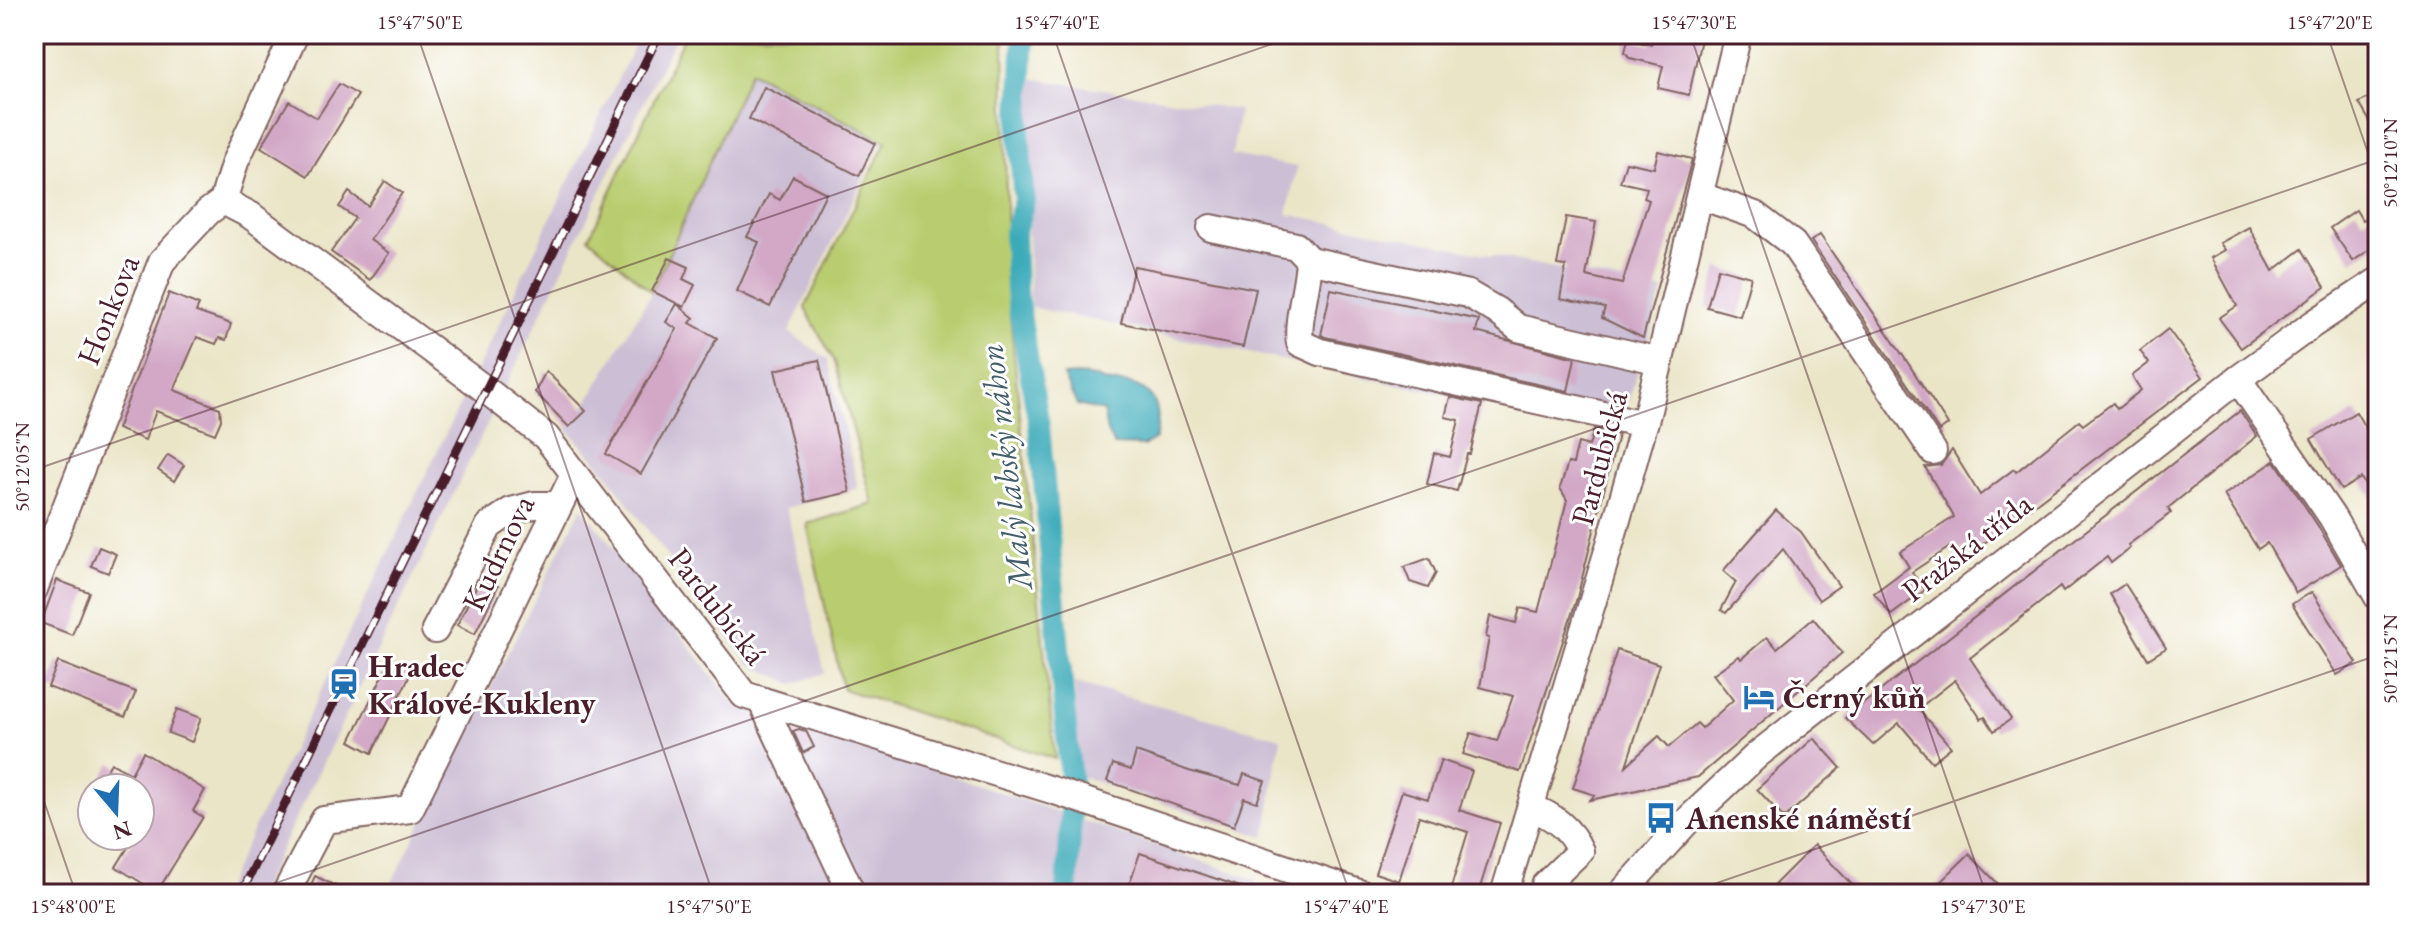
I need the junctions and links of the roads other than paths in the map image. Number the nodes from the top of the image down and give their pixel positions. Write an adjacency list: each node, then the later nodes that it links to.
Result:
1 (295, 34): 4 (street)
2 (1738, 34): 3 (street, Pardubická)
3 (1701, 196): 8 (street, Pardubická); 11 (street)
4 (223, 201): 12 (street, Pardubická); 14 (street, Honkova)
5 (1211, 228): 6 (street)
6 (1309, 260): 8 (street); 10 (street)
7 (2378, 281): 9 (street, Pražská třída)
8 (1660, 361): 10 (street, Pardubická)
9 (2238, 379): 15 (street); 24 (street, Pražská třída)
10 (1644, 424): 18 (street, Pardubická)
11 (1933, 451)
12 (574, 475): 13 (street, Kudrnova); 17 (street, Pardubická)
13 (559, 505): 16 (street); 20 (street, Kudrnova)
14 (34, 589)
15 (2378, 597)
16 (435, 630)
17 (761, 700): 21 (street); 22 (street, Pardubická)
18 (1531, 808): 19 (street); 23 (street, Pardubická)
19 (1545, 885)
20 (285, 894)
21 (852, 894)
22 (1362, 894)
23 (1504, 894)
24 (1621, 894)

